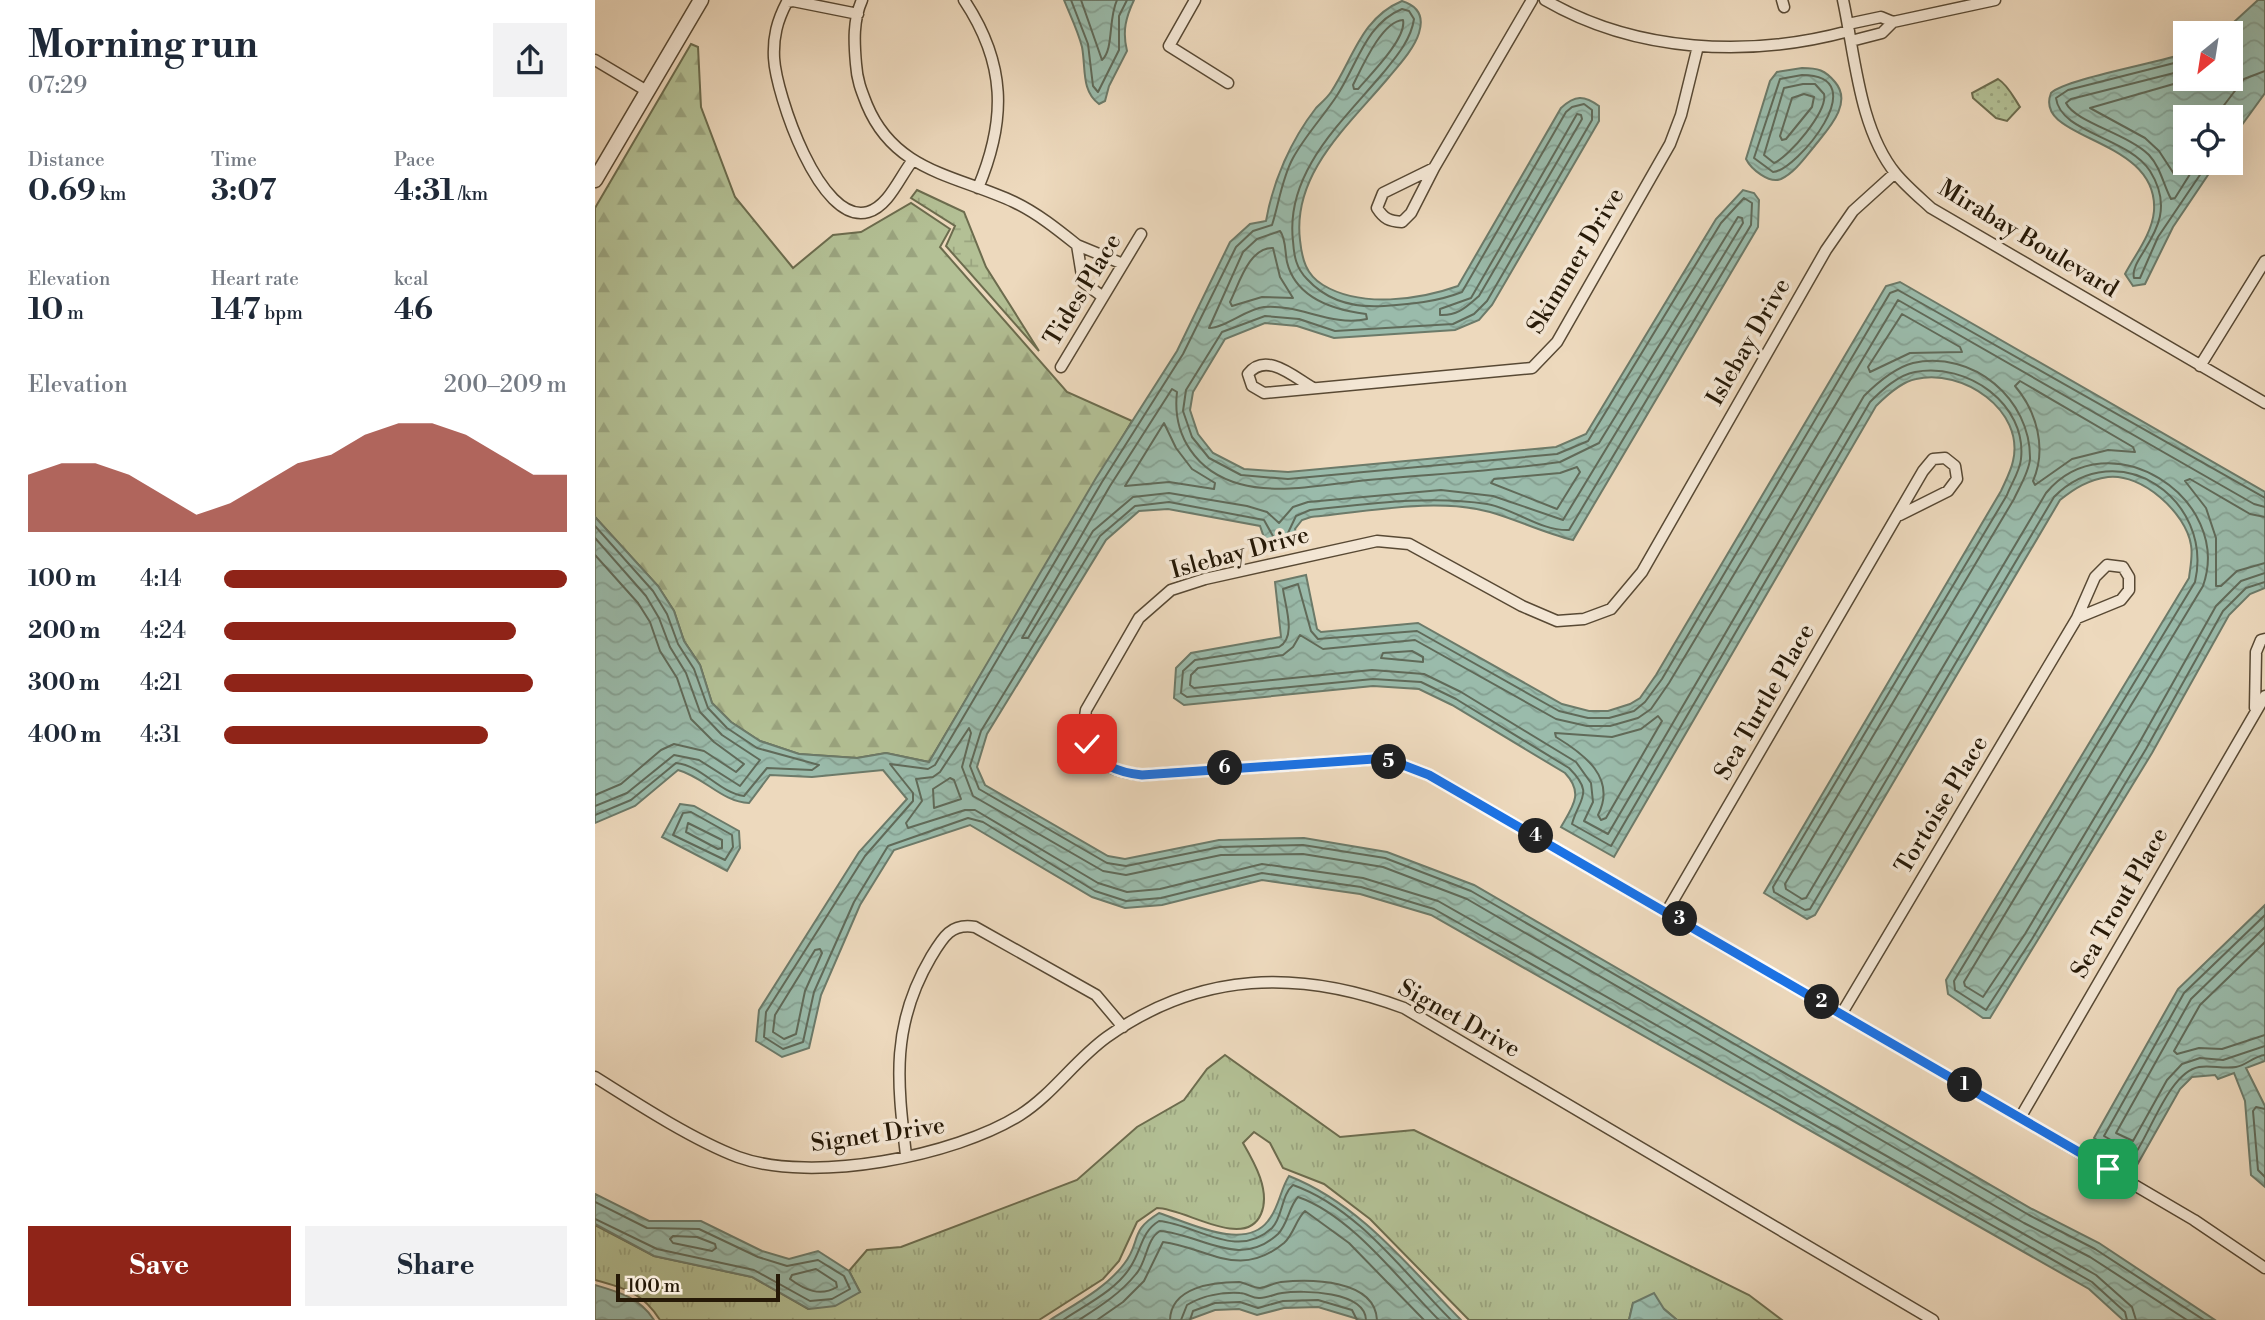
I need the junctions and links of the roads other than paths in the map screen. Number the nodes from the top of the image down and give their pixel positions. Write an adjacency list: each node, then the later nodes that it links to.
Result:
1 (701, 0): 16 (street)
2 (862, 0): 10 (street)
3 (964, 0): 21 (street)
4 (1195, 0): 15 (street)
5 (1532, 0): 18 (street)
6 (1545, 0): 13 (street)
7 (1843, 0): 12 (street, Mirabay Boulevard)
8 (1995, 0): 9 (street)
9 (1950, 5): 11 (street)
10 (858, 14): 17 (street); 17 (street)
11 (1893, 22): 12 (street); 12 (street)
12 (1850, 32): 13 (street); 19 (street, Mirabay Boulevard)
13 (1698, 46): 29 (street, Skimmer Drive)
14 (595, 60): 16 (street)
15 (1228, 83)
16 (647, 91): 20 (street)
17 (913, 160): 21 (street)
18 (1434, 168): 18 (street)
19 (1895, 173): 27 (street, Mirabay Boulevard); 36 (street, Islebay Drive)
20 (595, 180)
21 (978, 188): 23 (street)
22 (1141, 234): 25 (street, Tides Place)
23 (1077, 245): 25 (street); 26 (street)
24 (2265, 261): 27 (street)
25 (1123, 264): 26 (street, Tides Place)
26 (1103, 297): 28 (street, Tides Place)
27 (2200, 366): 30 (street, Mirabay Boulevard)
28 (1061, 367)
29 (1313, 388): 29 (street, Skimmer Drive)
30 (2265, 403)
31 (1900, 515): 31 (street, Sea Turtle Place); 36 (street, Sea Turtle Place)
32 (2077, 618): 32 (street, Tortoise Place); 37 (street, Tortoise Place)
33 (2265, 639): 35 (street, Sea Trout Place)
34 (2265, 696): 35 (street, Sea Trout Place)
35 (2255, 708): 40 (street, Sea Trout Place)
36 (1667, 911): 37 (street, Islebay Drive)
37 (1842, 1013): 40 (street, Islebay Drive)
38 (1123, 1027): 41 (street, Signet Drive); 41 (street); 43 (street, Signet Drive)
39 (595, 1077): 41 (street, Signet Drive)
40 (2021, 1118): 42 (street, Islebay Drive)
41 (907, 1155)
42 (2265, 1268)
43 (1933, 1320)

